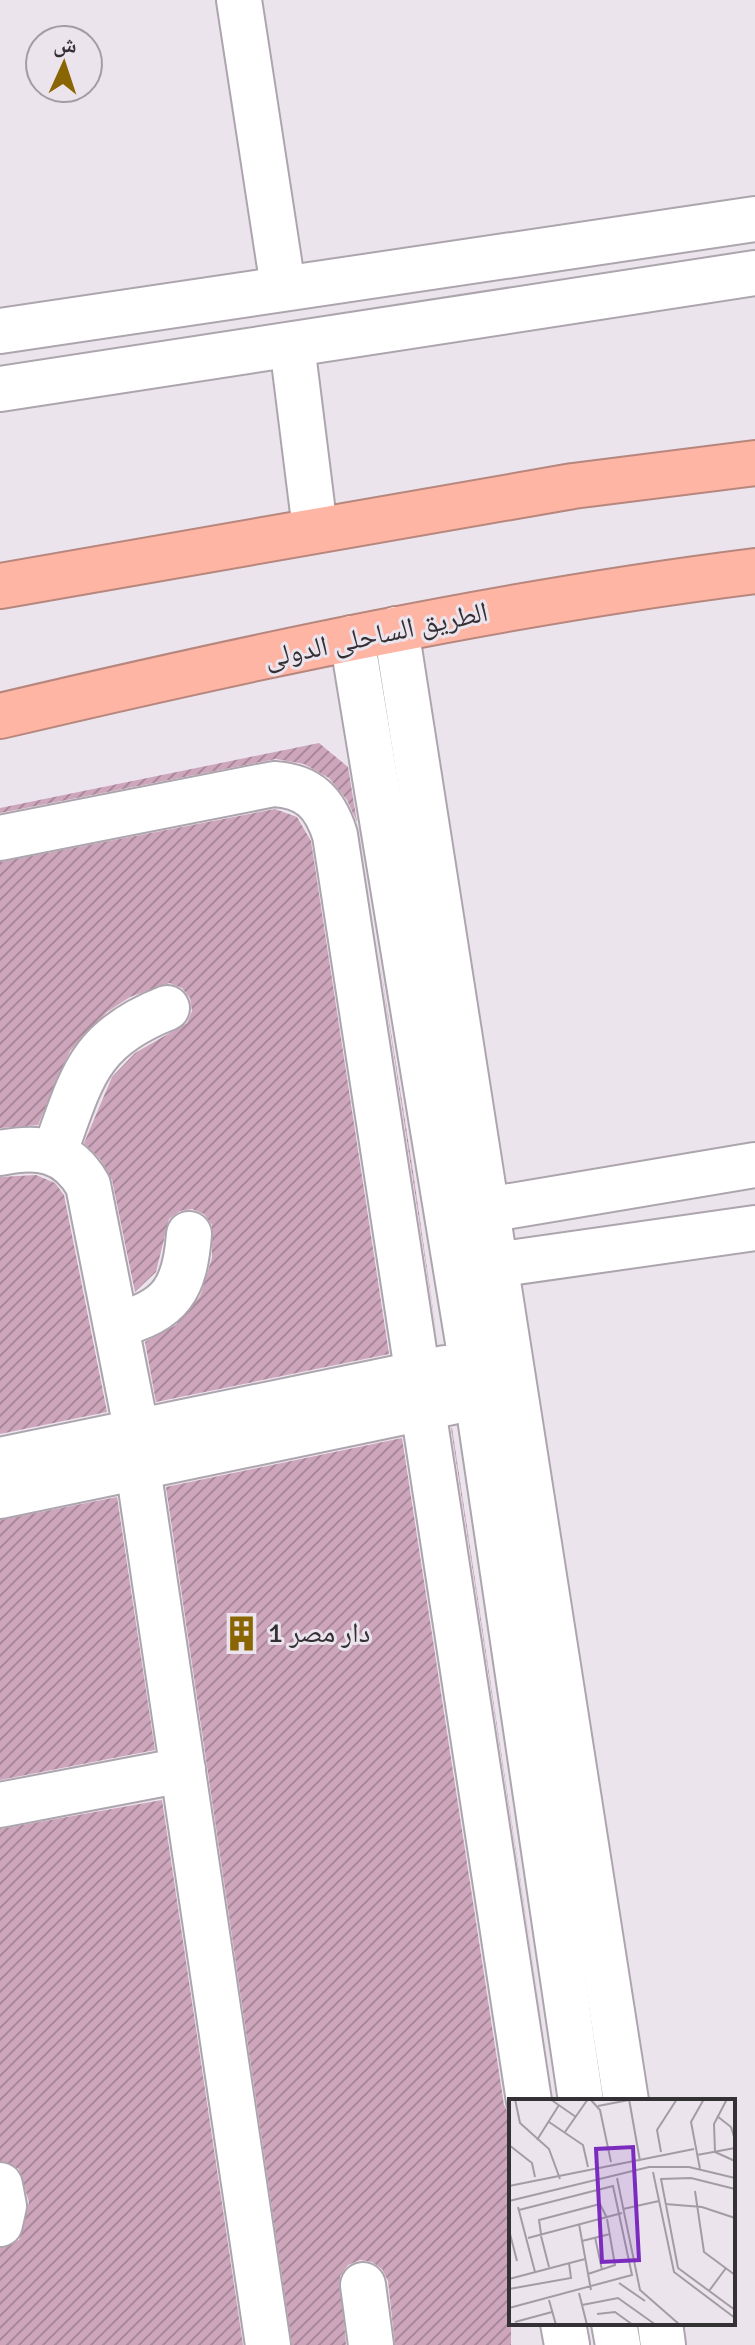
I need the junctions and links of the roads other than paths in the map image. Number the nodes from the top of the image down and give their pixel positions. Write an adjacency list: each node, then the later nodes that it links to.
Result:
1 (239, 0): 4 (street)
2 (755, 219): 4 (street)
3 (755, 273): 6 (street)
4 (280, 288): 5 (street); 6 (street)
5 (0, 331)
6 (288, 345): 7 (street); 9 (street)
7 (0, 389)
8 (755, 463): 9 (highway)
9 (315, 529): 11 (highway)
10 (755, 571): 12 (highway, الطريق الساحلى الدولى)
11 (0, 586)
12 (396, 629): 13 (highway, الطريق الساحلى الدولى); 20 (street)
13 (352, 638): 14 (highway, الطريق الساحلى الدولى); 25 (street)
14 (0, 716)
15 (0, 838): 26 (street)
16 (167, 1008): 17 (street)
17 (55, 1151): 18 (street); 24 (street)
18 (0, 1153)
19 (755, 1165): 20 (street)
20 (487, 1210): 23 (street)
21 (755, 1228): 23 (street)
22 (189, 1234): 24 (street)
23 (495, 1265): 34 (street)
24 (116, 1325): 27 (street)
25 (474, 1380): 26 (street); 33 (street)
26 (420, 1391): 27 (street); 32 (street)
27 (138, 1450): 28 (street); 29 (street); 30 (street)
28 (0, 1460)
29 (0, 1496)
30 (183, 1770): 31 (street); 41 (street)
31 (0, 1805)
32 (529, 2099)
33 (581, 2099)
34 (626, 2099)
35 (0, 2185): 36 (street)
36 (0, 2224)
37 (363, 2285): 42 (street)
38 (563, 2325): 43 (street)
39 (614, 2325): 44 (street)
40 (660, 2325): 45 (street)
41 (268, 2345)
42 (371, 2345)
43 (567, 2345)
44 (618, 2345)
45 (663, 2345)

